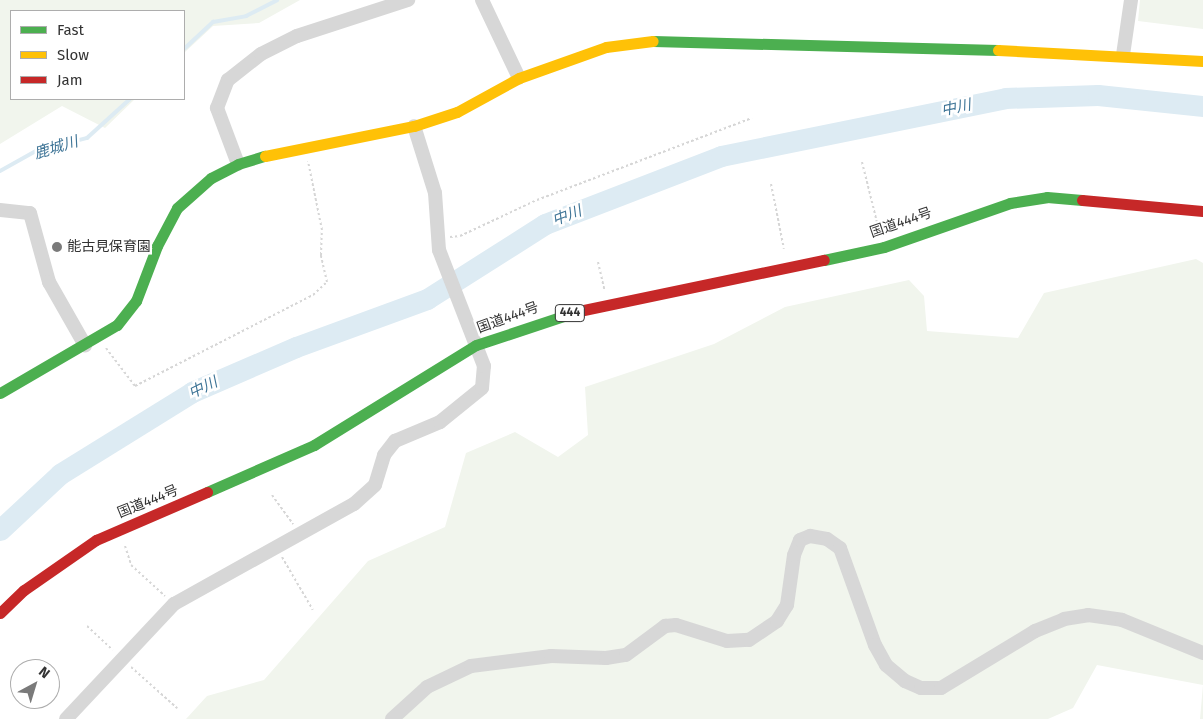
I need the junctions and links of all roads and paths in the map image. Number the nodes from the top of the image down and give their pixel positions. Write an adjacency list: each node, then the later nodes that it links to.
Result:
1 (408, 0): 11 (street)
2 (482, 0): 6 (street)
3 (1130, 0): 4 (street)
4 (1123, 55): 5 (main road); 6 (main road)
5 (1203, 61)
6 (519, 78): 8 (main road)
7 (752, 118): 15 (path)
8 (414, 126): 9 (main road); 15 (street)
9 (305, 146): 11 (main road); 20 (path)
10 (862, 162): 16 (path)
11 (238, 164): 20 (main road)
12 (771, 184): 18 (path)
13 (0, 210): 21 (street)
14 (1203, 210): 16 (main road, 国道444号 / 444)
15 (438, 244): 22 (street)
16 (884, 247): 18 (main road, 国道444号 / 444)
17 (598, 262): 19 (path)
18 (788, 269): 19 (main road, 国道444号 / 444)
19 (608, 304): 22 (main road, 国道444号 / 444)
20 (99, 338): 21 (main road)
21 (85, 345): 23 (main road)
22 (476, 346): 25 (main road, 国道444号 / 444); 26 (street)
23 (0, 393)
24 (272, 496): 26 (path)
25 (119, 530): 28 (path); 30 (main road, 国道444号 / 444)
26 (302, 535): 27 (street)
27 (277, 549): 28 (street); 29 (path)
28 (174, 604): 32 (street)
29 (313, 610)
30 (0, 612)
31 (1203, 653): 33 (street)
32 (66, 719)
33 (392, 719)

